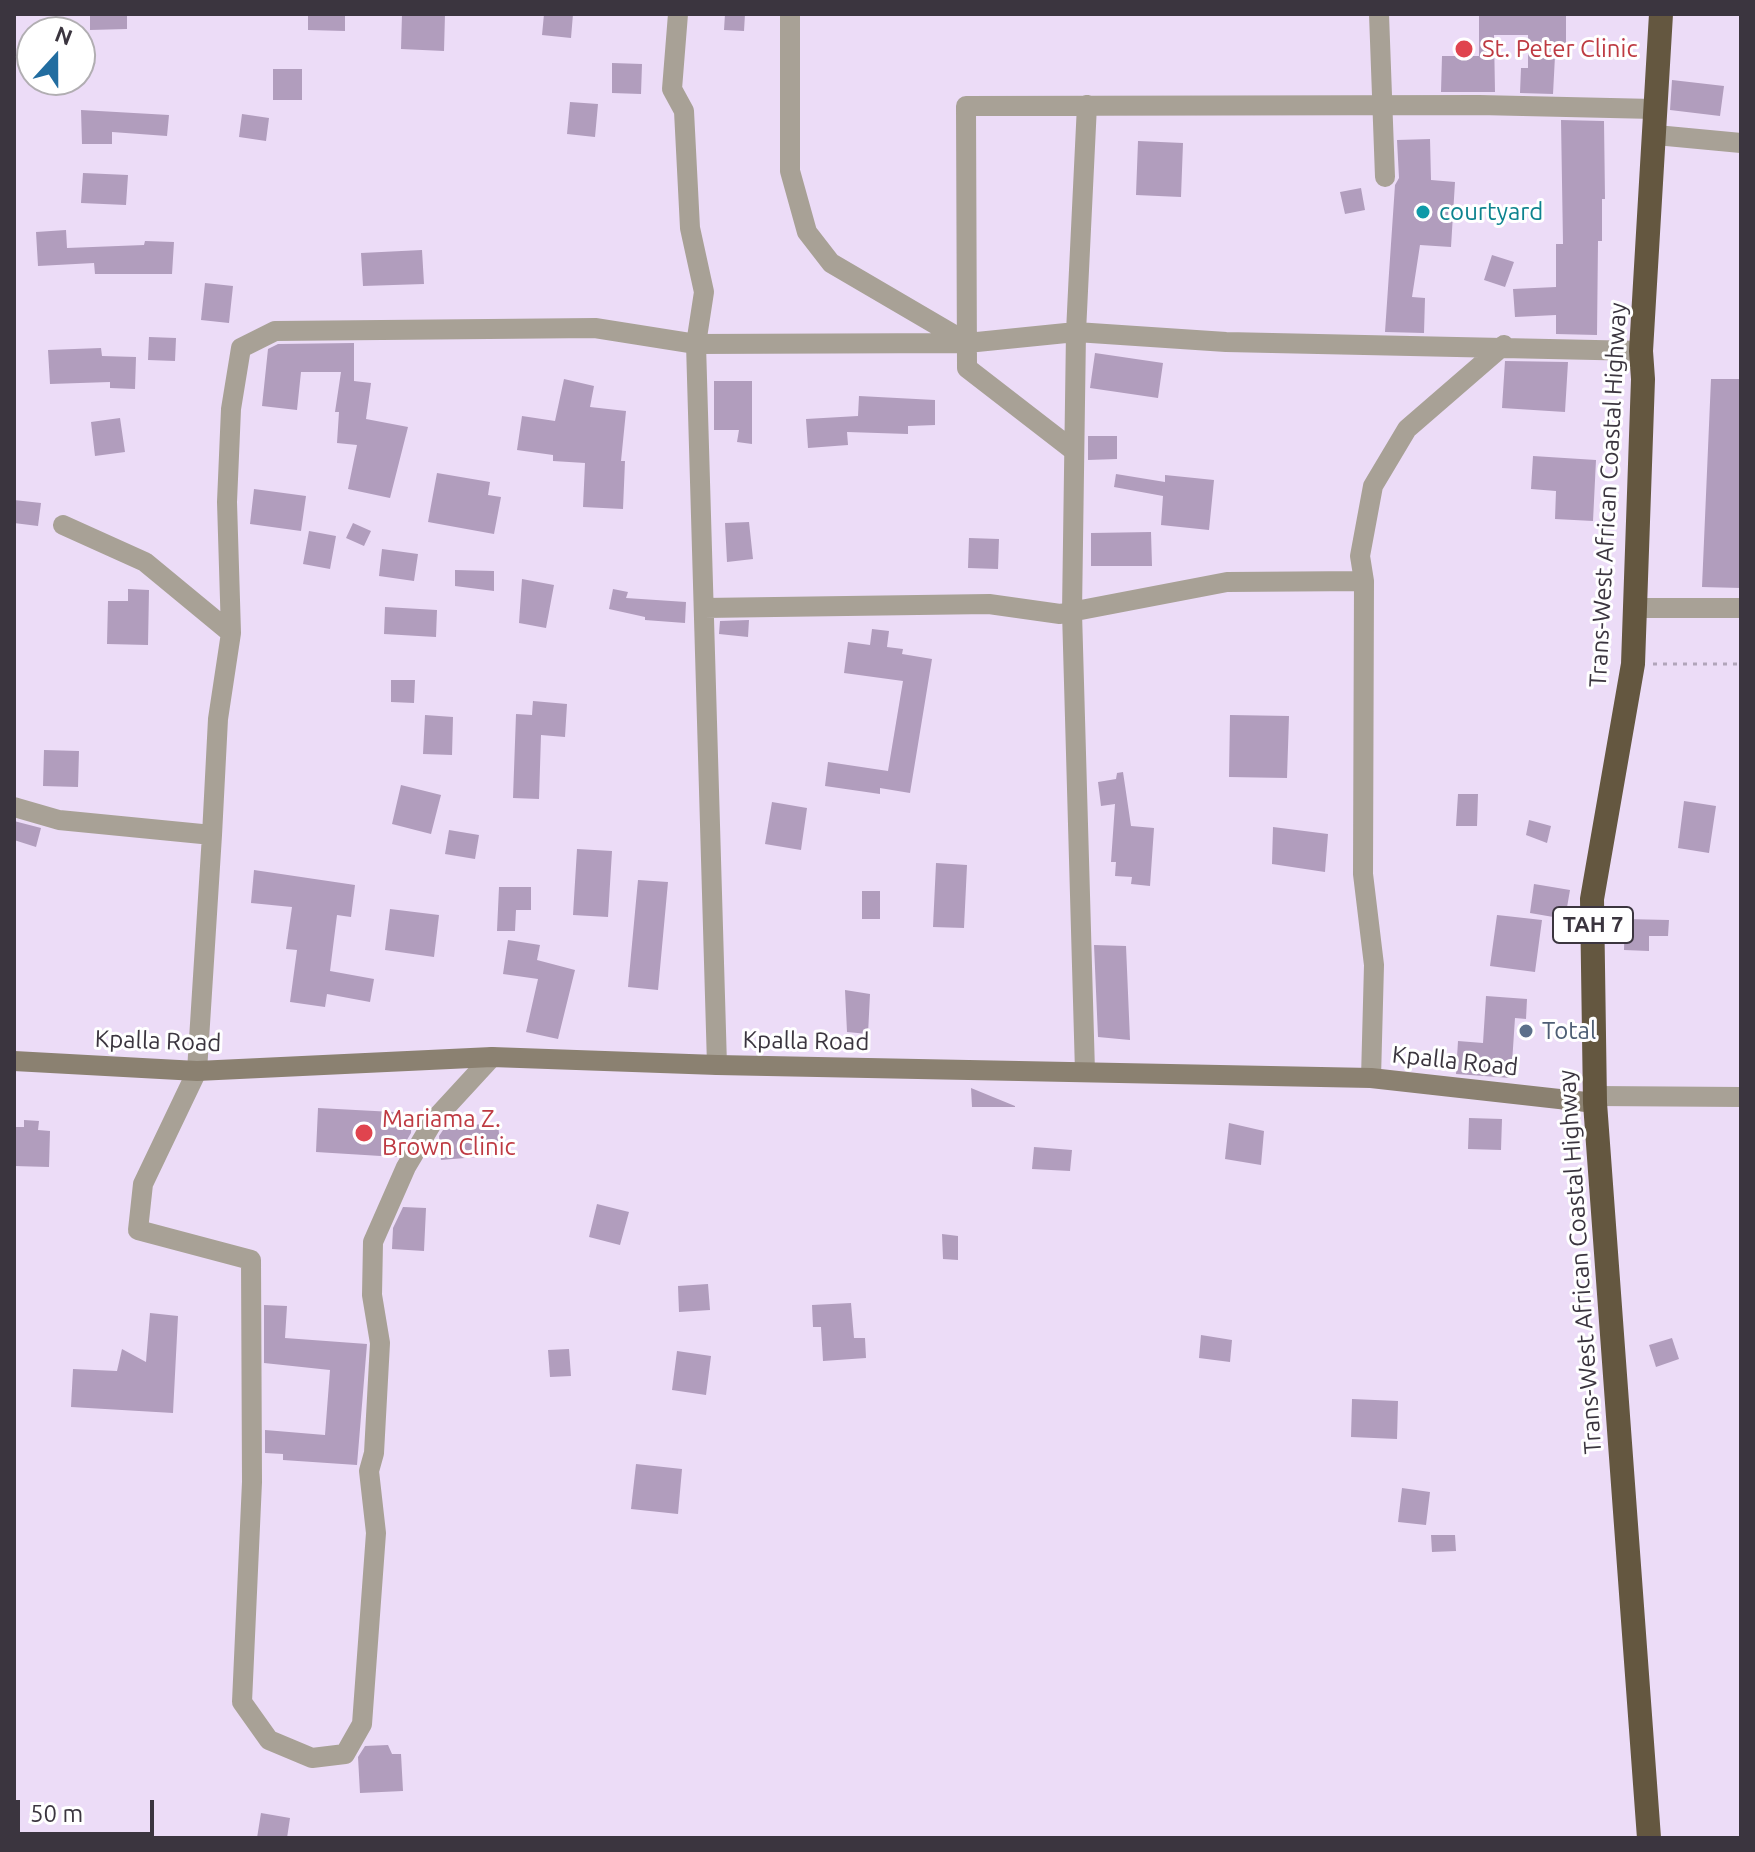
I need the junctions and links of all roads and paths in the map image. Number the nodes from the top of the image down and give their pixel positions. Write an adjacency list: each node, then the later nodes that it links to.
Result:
1 (678, 14): 13 (street)
2 (790, 14): 12 (street)
3 (1379, 14): 6 (street)
4 (1661, 14): 7 (highway, Trans-West African Coastal Highway / TAH 7)
5 (1087, 105): 6 (street); 11 (street); 12 (street)
6 (1383, 105): 7 (street); 10 (street)
7 (1654, 109): 8 (highway, Trans-West African Coastal Highway / TAH 7)
8 (1656, 135): 9 (street); 15 (highway, Trans-West African Coastal Highway / TAH 7)
9 (1741, 143)
10 (1385, 177)
11 (1076, 332): 12 (street); 14 (street); 16 (street)
12 (967, 343): 13 (street); 16 (street)
13 (696, 344): 19 (street); 23 (street)
14 (1504, 345): 15 (street); 18 (street)
15 (1641, 351): 20 (highway, Trans-West African Coastal Highway / TAH 7)
16 (1073, 450): 22 (street)
17 (63, 525): 23 (street)
18 (1364, 581): 22 (street); 33 (street)
19 (704, 608): 22 (street); 30 (street)
20 (1633, 608): 21 (street); 24 (highway, Trans-West African Coastal Highway / TAH 7)
21 (1741, 608)
22 (1072, 612): 32 (street)
23 (231, 633): 27 (street)
24 (1633, 664): 25 (path); 35 (highway, Trans-West African Coastal Highway / TAH 7)
25 (1741, 664)
26 (14, 807): 27 (street)
27 (212, 835): 31 (street)
28 (492, 1057): 30 (street, Kpalla Road); 31 (street, Kpalla Road); 31 (street)
29 (14, 1061): 31 (street, Kpalla Road)
30 (717, 1065): 32 (street, Kpalla Road)
31 (197, 1071)
32 (1085, 1072): 33 (street, Kpalla Road)
33 (1371, 1078): 35 (street, Kpalla Road)
34 (1741, 1097): 35 (street)
35 (1595, 1100): 36 (highway, Trans-West African Coastal Highway / TAH 7)
36 (1649, 1838)

